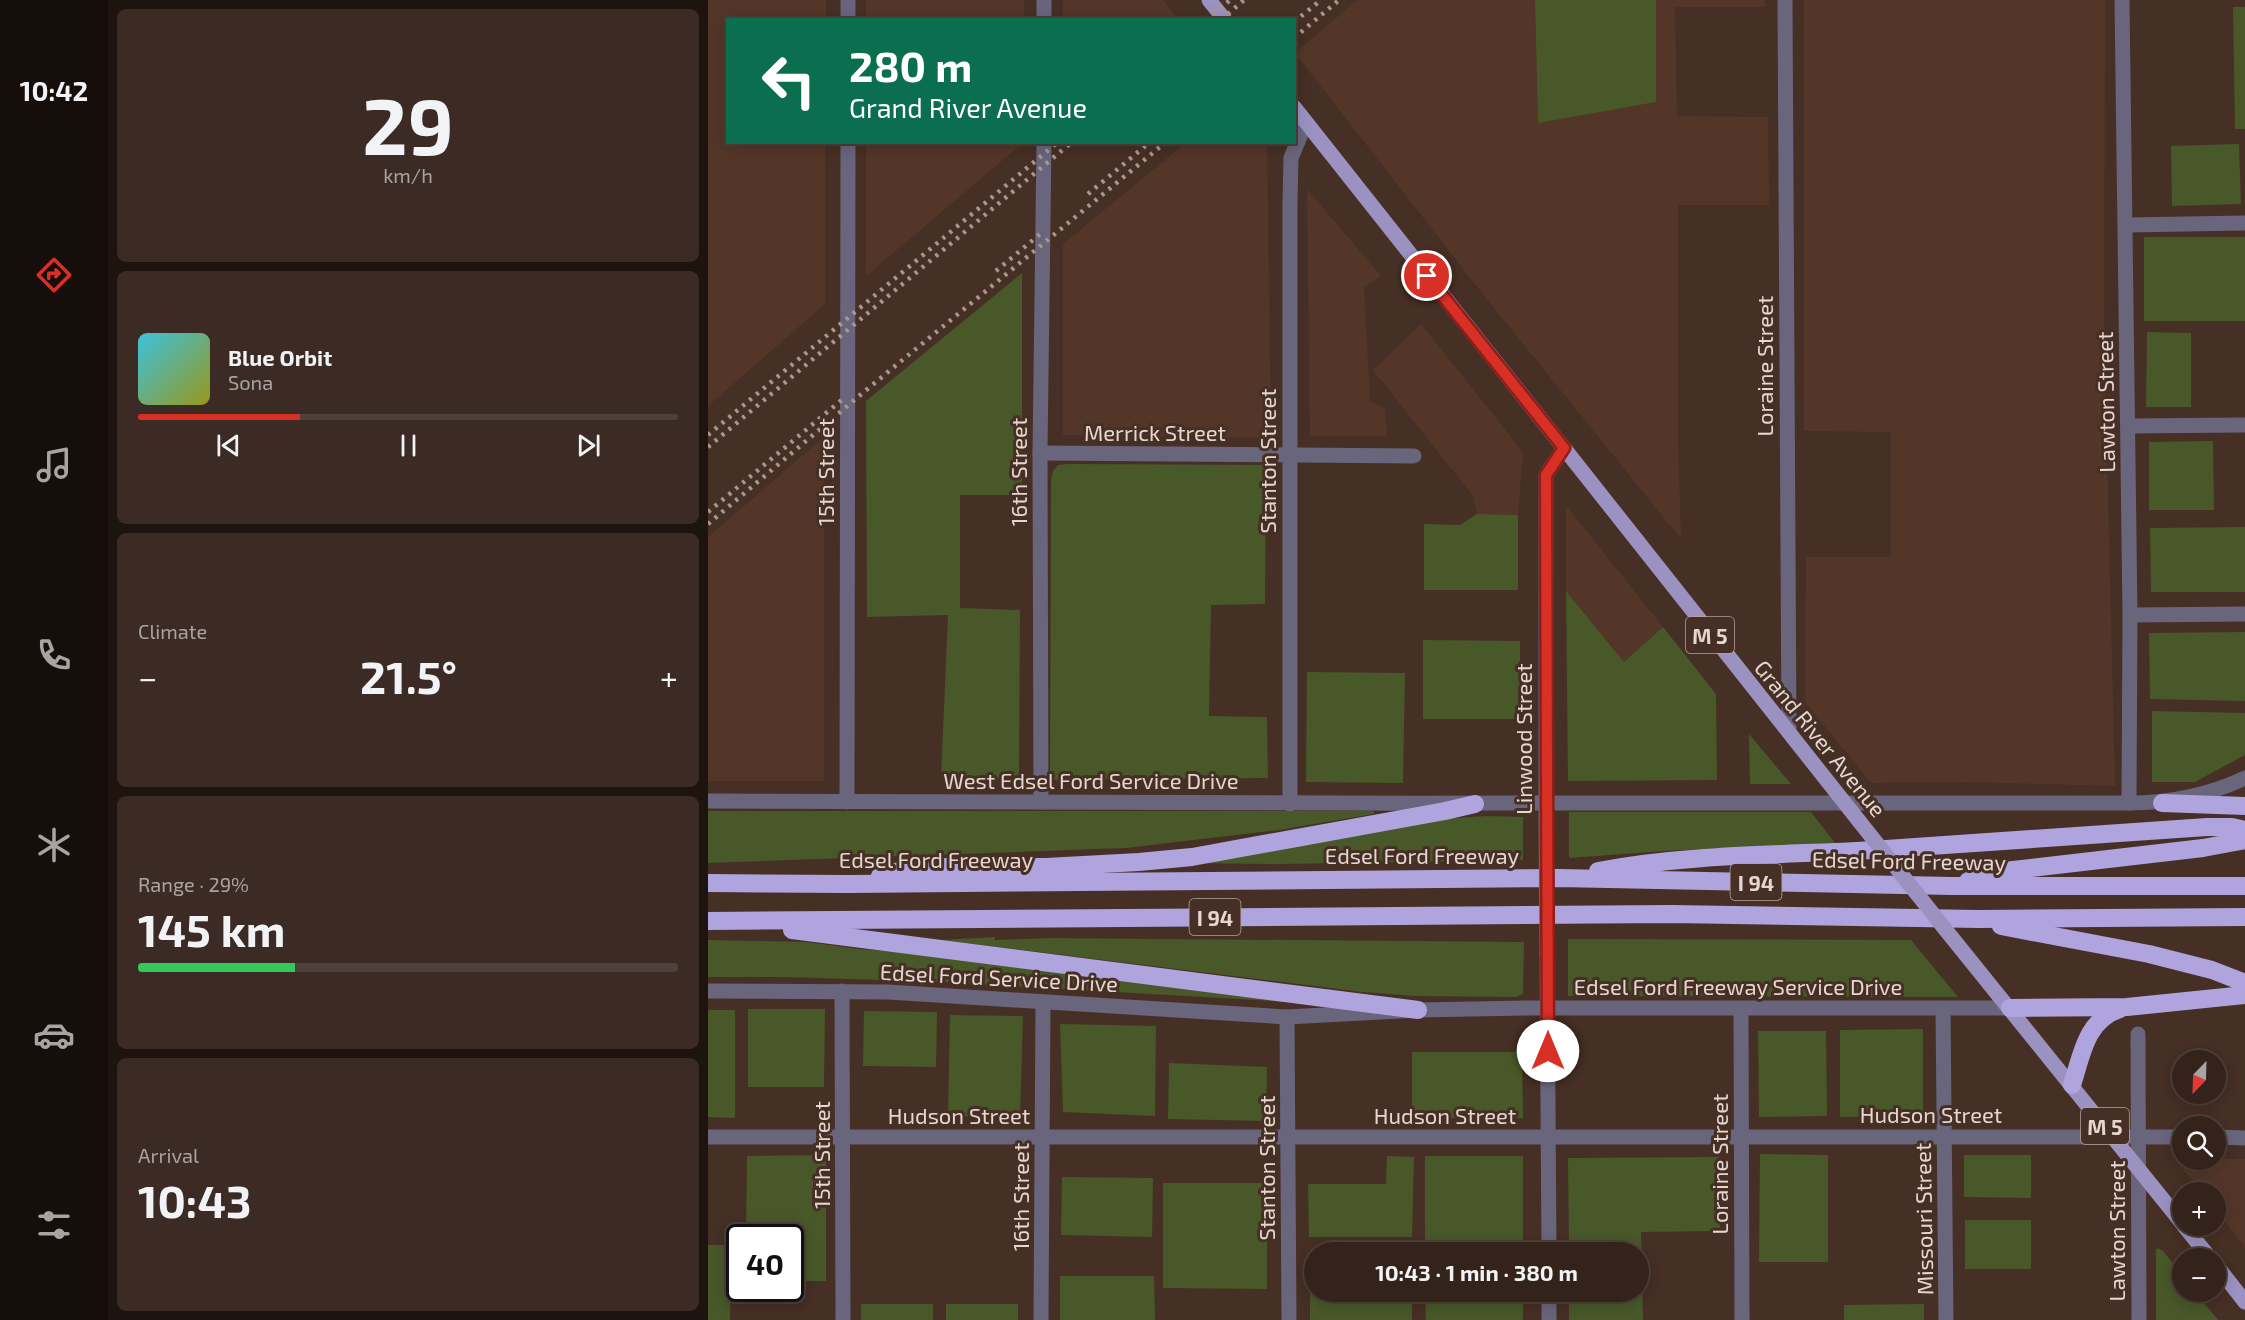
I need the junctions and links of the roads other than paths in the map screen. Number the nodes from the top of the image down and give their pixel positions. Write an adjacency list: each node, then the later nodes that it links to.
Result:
1 (848, 0): 6 (street)
2 (1044, 0): 7 (street)
3 (1209, 0): 8 (main road)
4 (1785, 0): 23 (street, Loraine Street)
5 (2122, 0): 14 (street, Lawton Street)
6 (848, 18)
7 (1044, 18)
8 (1223, 18)
9 (1296, 110): 10 (main road, Grand River Avenue / M 5)
10 (1306, 122): 17 (main road, Grand River Avenue / M 5); 19 (street, Stanton Street)
11 (848, 144): 26 (street, 15th Street)
12 (1044, 144): 18 (street, 16th Street)
13 (2245, 223): 14 (street)
14 (2126, 225): 16 (street, Lawton Street)
15 (2245, 425): 16 (street)
16 (2128, 426): 22 (street, Lawton Street)
17 (1564, 448): 23 (main road, Grand River Avenue / M 5); 28 (street, Linwood Street)
18 (1040, 453): 19 (street, Merrick Street); 27 (street, 16th Street)
19 (1289, 454): 20 (street, Merrick Street); 32 (street, Stanton Street)
20 (1414, 456)
21 (2245, 614): 22 (street)
22 (2130, 615): 30 (street, Lawton Street)
23 (1789, 731): 29 (main road, Grand River Avenue / M 5)
24 (2245, 778): 31 (street)
25 (708, 801): 26 (street, West Edsel Ford Service Drive)
26 (847, 802): 27 (street, West Edsel Ford Service Drive)
27 (1041, 802): 32 (street, West Edsel Ford Service Drive)
28 (1546, 802): 29 (street); 33 (street); 50 (street, Linwood Street, bridge)
29 (1844, 802): 30 (street); 51 (main road, Grand River Avenue / M 5, bridge)
30 (2129, 803): 31 (street)
31 (2162, 803): 34 (highway)
32 (1290, 804): 33 (street, West Edsel Ford Service Drive)
33 (1475, 804): 38 (highway)
34 (2238, 805)
35 (2241, 832): 36 (highway); 39 (highway)
36 (1559, 878): 38 (highway, Edsel Ford Freeway / I 94); 39 (highway, Edsel Ford Freeway / I 94)
37 (708, 883): 38 (highway, Edsel Ford Freeway / I 94)
38 (849, 884)
39 (1952, 886): 40 (highway, Edsel Ford Freeway / I 94)
40 (2245, 886)
41 (2245, 917): 42 (highway, I 94)
42 (1979, 920): 43 (highway, I 94); 44 (highway)
43 (715, 921): 54 (highway)
44 (2245, 983)
45 (708, 991): 46 (street, Edsel Ford Service Drive)
46 (842, 991): 48 (street, Edsel Ford Service Drive); 59 (street, 15th Street)
47 (2245, 995): 49 (highway)
48 (1043, 1003): 55 (street, Edsel Ford Service Drive); 60 (street, 16th Street)
49 (2127, 1007): 51 (highway); 57 (highway)
50 (1548, 1008): 52 (street, Edsel Ford Freeway Service Drive); 54 (street, Edsel Ford Freeway Service Drive); 62 (street, Linwood Street)
51 (2010, 1008): 53 (street, Edsel Ford Freeway Service Drive); 57 (main road, Grand River Avenue / M 5)
52 (1741, 1009): 53 (street, Edsel Ford Freeway Service Drive); 63 (street, Loraine Street)
53 (1943, 1009): 64 (street, Missouri Street)
54 (1418, 1011): 55 (street, Edsel Ford Freeway Service Drive)
55 (1287, 1017): 61 (street, Stanton Street)
56 (2138, 1034): 68 (street, Lawton Street)
57 (2072, 1085): 65 (main road, Grand River Avenue / M 5)
58 (708, 1137): 59 (street, Hudson Street)
59 (844, 1137): 60 (street, Hudson Street); 78 (street, 15th Street)
60 (1042, 1137): 61 (street, Hudson Street); 79 (street, 16th Street)
61 (1288, 1137): 62 (street, Hudson Street); 80 (street, Stanton Street)
62 (1548, 1137): 63 (street, Hudson Street); 73 (street, Linwood Street)
63 (1742, 1137): 64 (street, Hudson Street); 82 (street, Loraine Street)
64 (1944, 1137): 65 (street, Hudson Street); 83 (street, Missouri Street)
65 (2113, 1137): 68 (street, Hudson Street); 70 (main road, Grand River Avenue / M 5)
66 (2172, 1137): 68 (street, Hudson Street)
67 (2226, 1137): 69 (street)
68 (2138, 1138): 70 (street, Lawton Street)
69 (2245, 1138)
70 (2138, 1167): 71 (main road, Grand River Avenue / M 5); 84 (street, Lawton Street)
71 (2172, 1210)
72 (2193, 1236): 74 (main road, Grand River Avenue / M 5)
73 (1549, 1242)
74 (2202, 1248)
75 (2226, 1278): 77 (main road)
76 (1549, 1302): 81 (street)
77 (2245, 1302)
78 (843, 1320)
79 (1041, 1320)
80 (1289, 1320)
81 (1549, 1320)
82 (1742, 1320)
83 (1946, 1320)
84 (2139, 1320)

